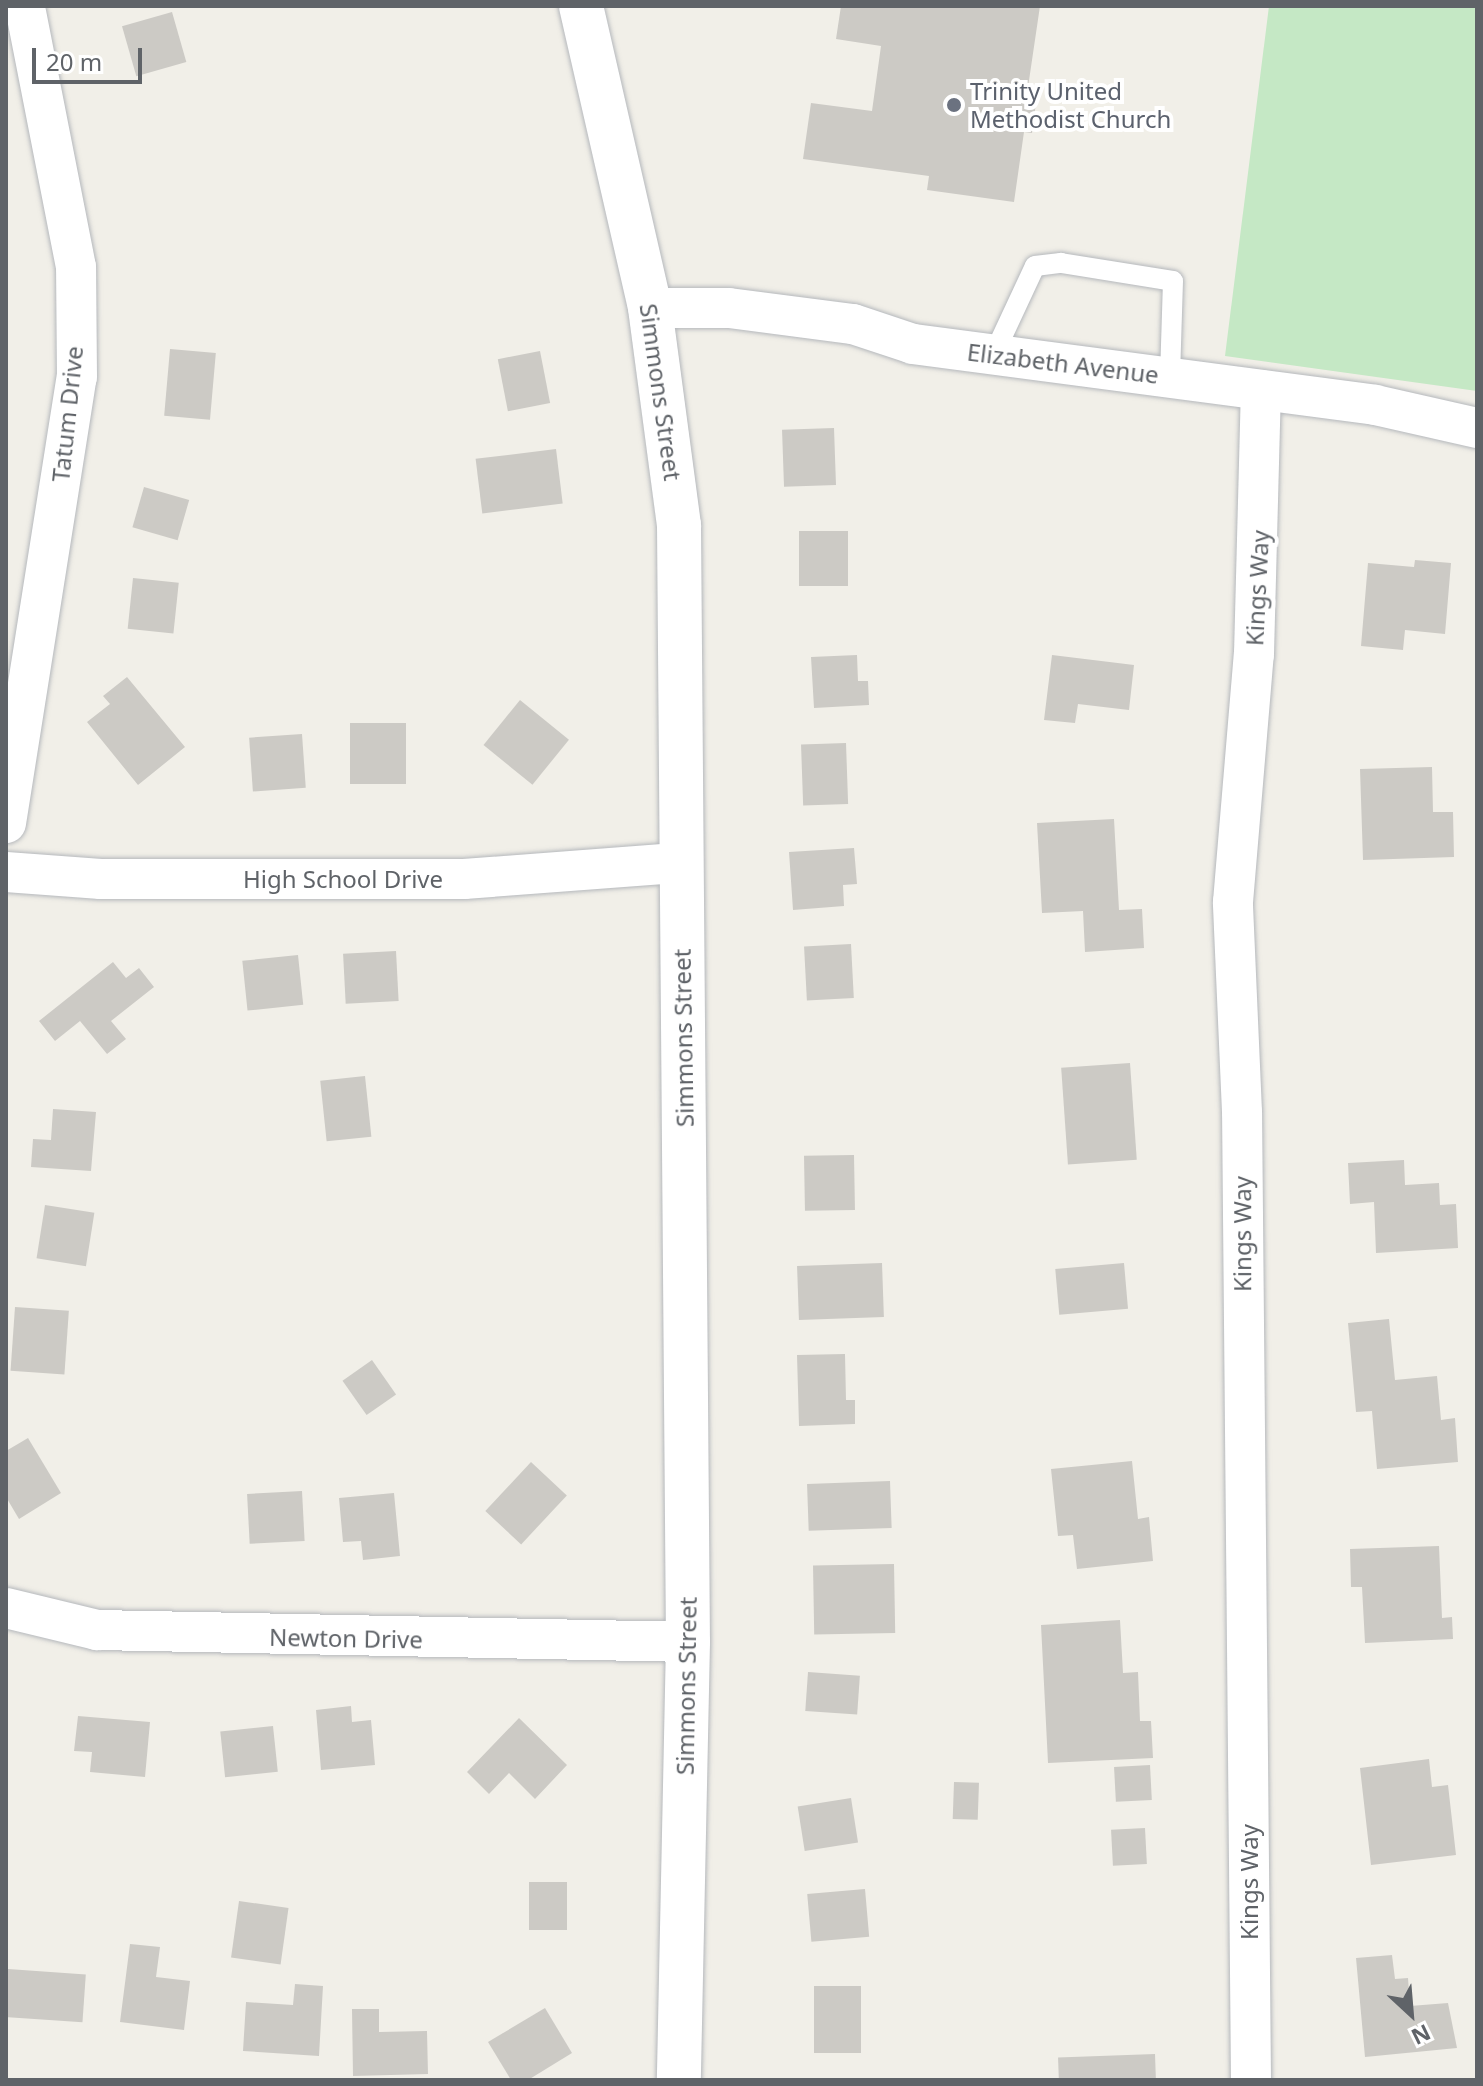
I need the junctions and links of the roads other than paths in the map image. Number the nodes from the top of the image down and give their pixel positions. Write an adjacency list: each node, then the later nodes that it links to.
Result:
1 (25, 6): 8 (street, Tatum Drive)
2 (581, 6): 3 (street, Simmons Street)
3 (650, 308): 4 (street, Elizabeth Avenue); 9 (street, Simmons Street)
4 (993, 356): 5 (street, Elizabeth Avenue); 5 (lane)
5 (1170, 376): 6 (street, Elizabeth Avenue)
6 (1261, 390): 7 (street, Elizabeth Avenue); 14 (street, Kings Way)
7 (1477, 428)
8 (6, 823)
9 (679, 863): 10 (street, High School Drive); 12 (street, Simmons Street)
10 (6, 872)
11 (6, 1608): 12 (street, Newton Drive)
12 (688, 1642): 13 (street, Simmons Street)
13 (679, 2080)
14 (1251, 2080)

